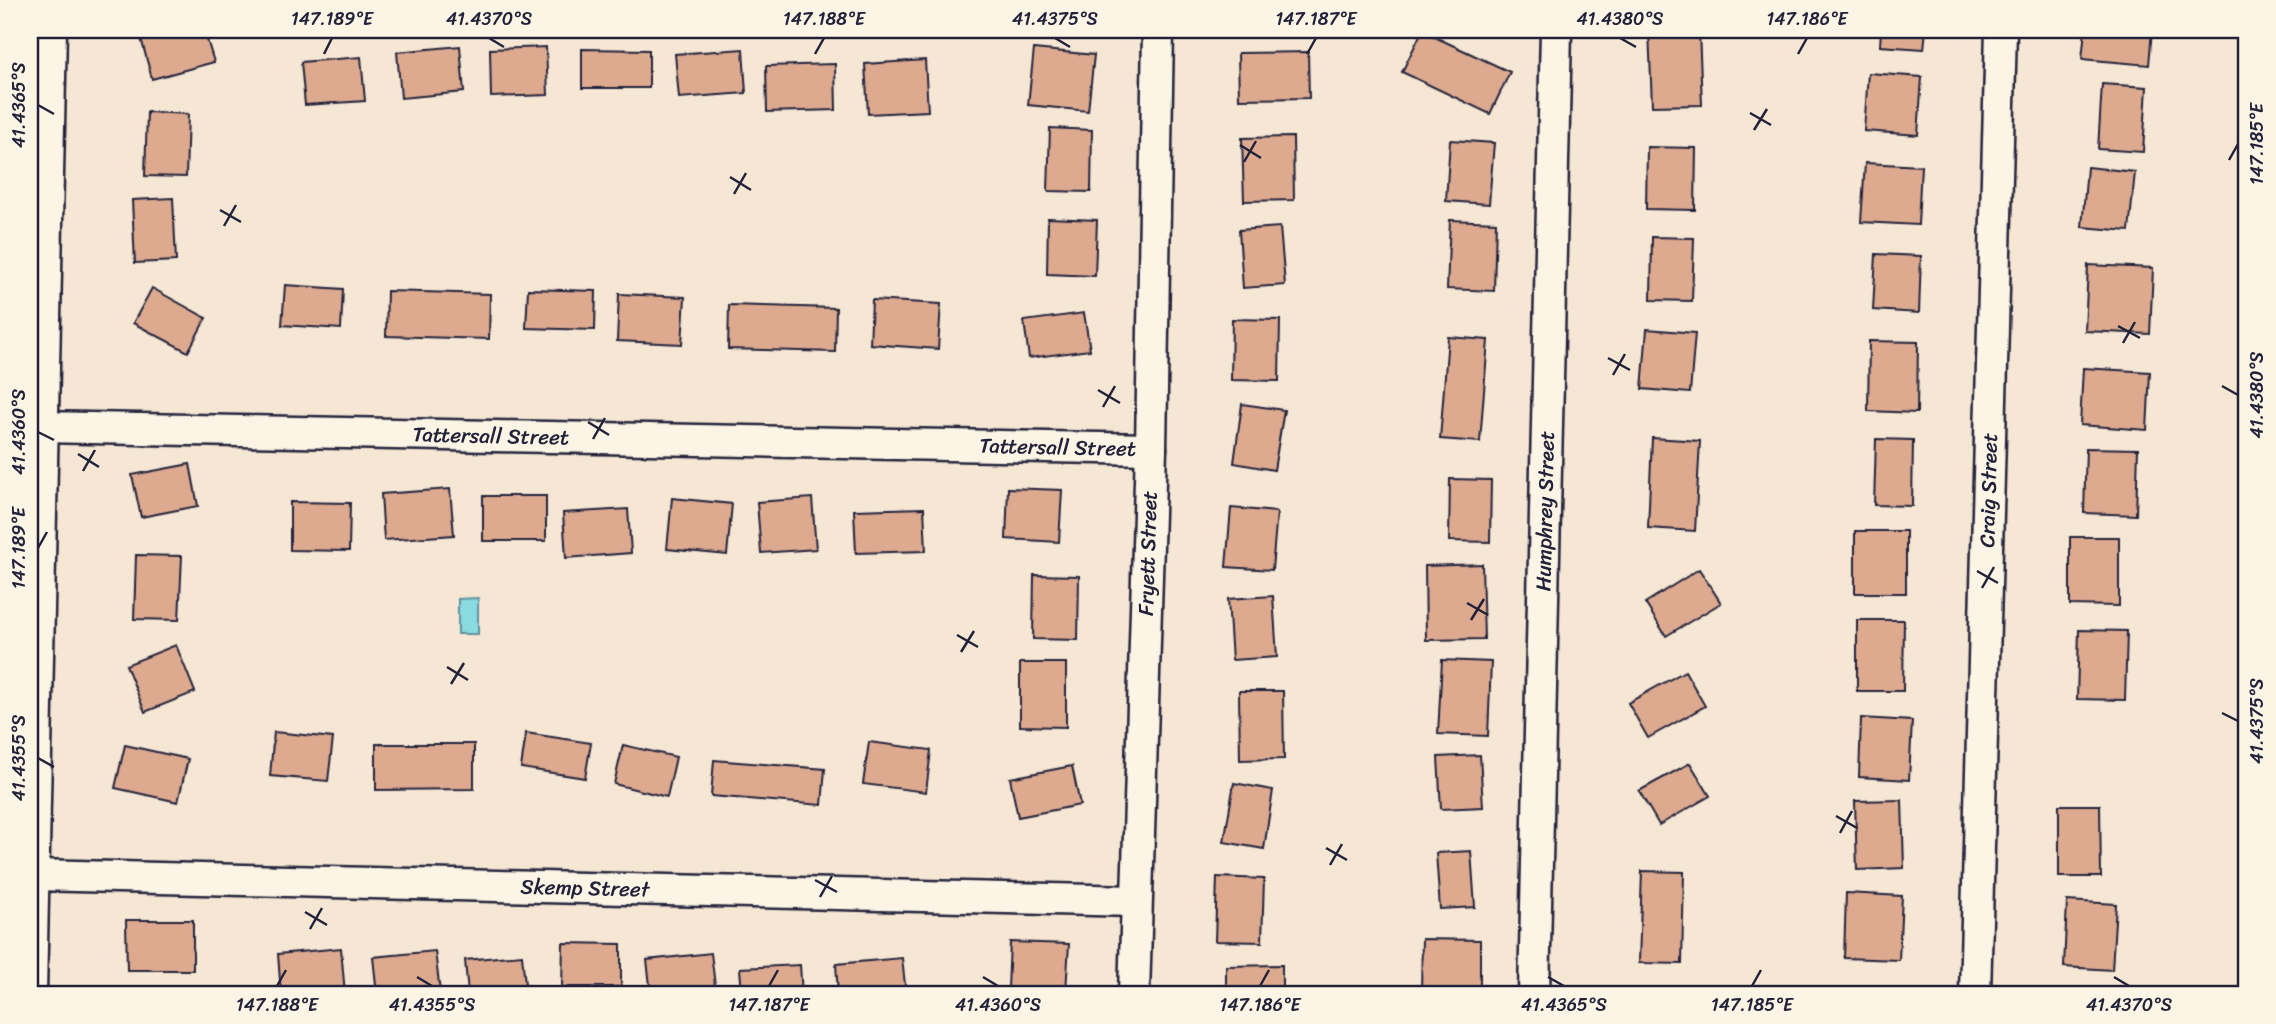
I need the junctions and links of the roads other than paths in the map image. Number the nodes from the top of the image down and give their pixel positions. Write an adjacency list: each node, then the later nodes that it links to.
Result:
1 (51, 30): 5 (street)
2 (1158, 30): 6 (street, Fryett Street)
3 (1556, 30): 11 (street, Humphrey Street)
4 (2001, 30): 12 (street, Craig Street)
5 (41, 427): 6 (street, Tattersall Street); 7 (street)
6 (1151, 449): 8 (street, Fryett Street)
7 (34, 874): 8 (street, Skemp Street); 9 (street)
8 (1136, 901): 10 (street, Fryett Street)
9 (31, 994)
10 (1134, 994)
11 (1534, 994)
12 (1975, 994)

